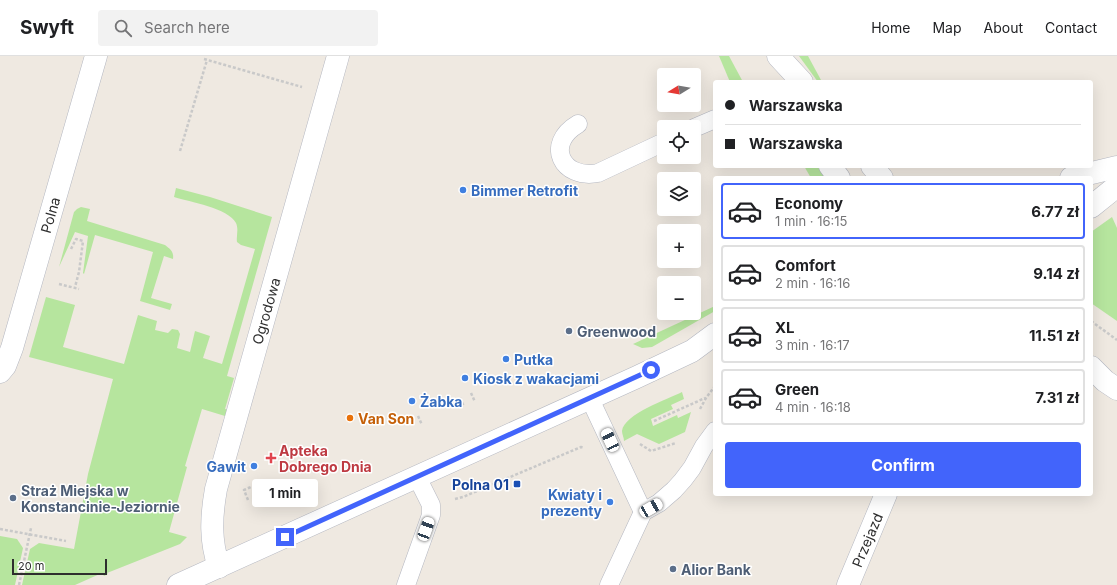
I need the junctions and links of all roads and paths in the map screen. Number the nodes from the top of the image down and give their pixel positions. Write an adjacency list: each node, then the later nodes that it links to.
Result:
1 (96, 56): 28 (street, Polna)
2 (338, 56): 7 (street, Ogrodowa)
3 (769, 56): 5 (street)
4 (778, 56): 6 (street)
5 (780, 80)
6 (800, 80)
7 (327, 94): 12 (path); 53 (street, Ogrodowa)
8 (713, 120): 10 (lane)
9 (578, 124): 11 (lane)
10 (701, 125)
11 (657, 145)
12 (180, 151)
13 (1117, 167): 16 (street)
14 (874, 168): 15 (street)
15 (880, 176)
16 (1079, 176)
17 (1116, 191): 18 (street)
18 (1093, 206)
19 (69, 253): 21 (path)
20 (64, 285): 21 (path)
21 (75, 287): 22 (path)
22 (79, 289)
23 (1093, 322): 25 (path)
24 (713, 335): 27 (street)
25 (1117, 340)
26 (713, 346): 27 (street)
27 (692, 351): 33 (street)
28 (0, 372)
29 (713, 389): 32 (path)
30 (471, 393): 34 (path)
31 (460, 398): 35 (path)
32 (706, 398): 36 (path); 38 (path)
33 (590, 399): 42 (lane); 43 (street)
34 (475, 402)
35 (464, 407)
36 (699, 412)
37 (418, 416): 39 (path)
38 (654, 420)
39 (422, 425)
40 (713, 433): 48 (lane)
41 (678, 442): 42 (path)
42 (615, 452): 47 (path); 48 (lane)
43 (417, 477): 47 (lane); 53 (street)
44 (264, 481): 46 (path)
45 (885, 496): 58 (street, Przejazd)
46 (248, 500)
47 (431, 505): 56 (lane)
48 (643, 512): 57 (lane)
49 (31, 528): 51 (path)
50 (0, 529): 51 (path)
51 (29, 534): 52 (path); 55 (path)
52 (66, 541)
53 (219, 567): 54 (street)
54 (185, 584)
55 (19, 585)
56 (406, 585)
57 (609, 585)
58 (848, 585)

